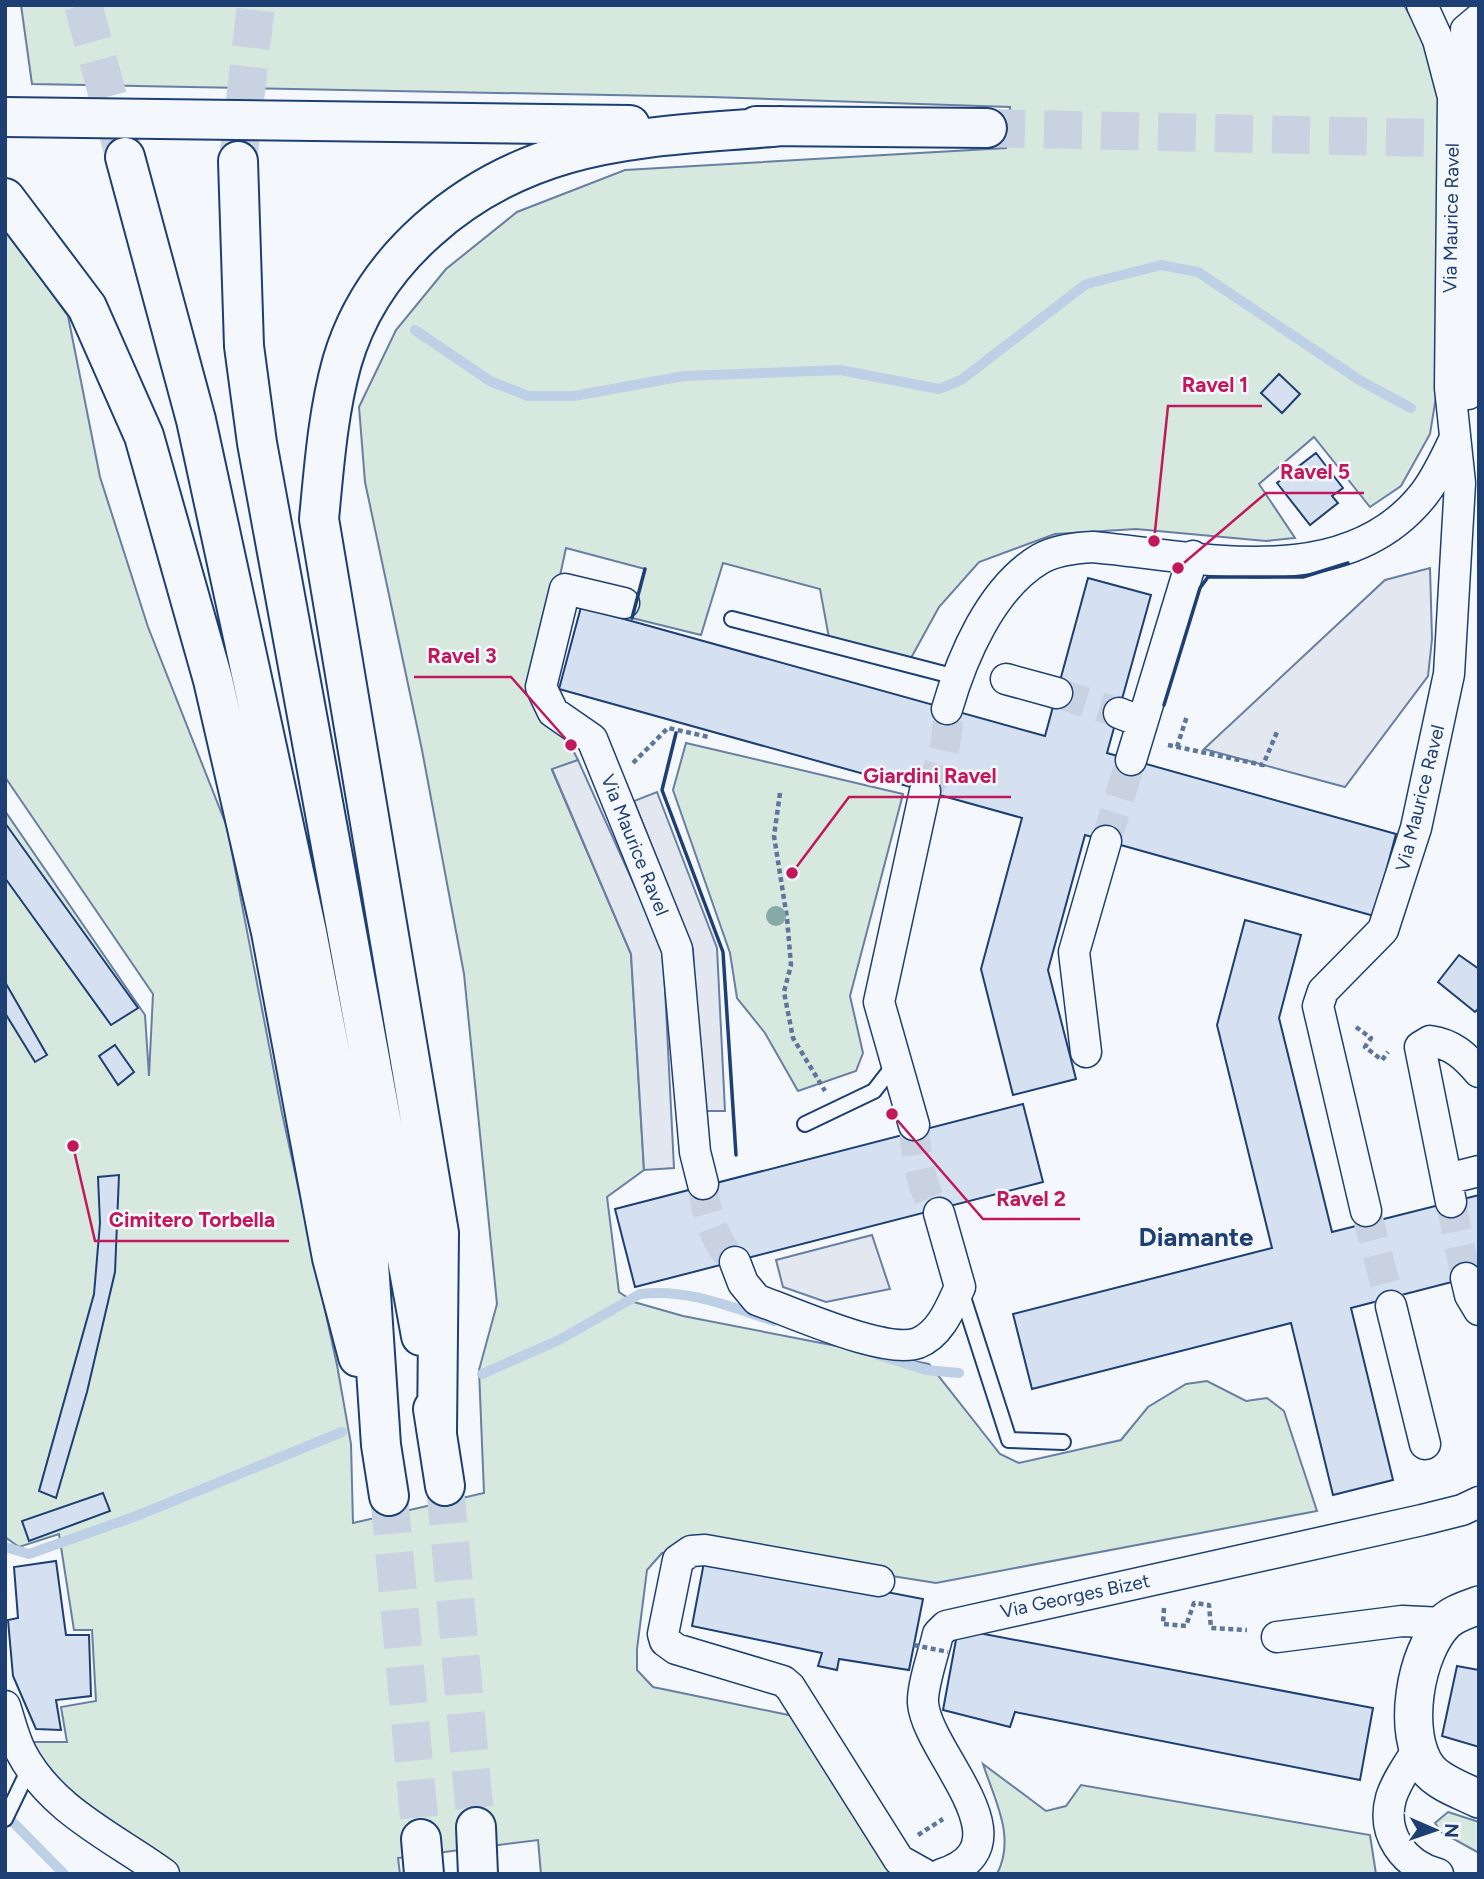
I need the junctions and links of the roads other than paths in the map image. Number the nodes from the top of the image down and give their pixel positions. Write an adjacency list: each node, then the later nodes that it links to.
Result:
1 (1422, 5): 9 (street, Via Maurice Ravel)
2 (1479, 19): 9 (street, Via Maurice Ravel)
3 (5, 117): 4 (highway)
4 (781, 126): 5 (highway); 34 (highway)
5 (987, 128)
6 (124, 157): 37 (highway)
7 (238, 161): 34 (highway)
8 (5, 198): 37 (highway)
9 (1455, 436): 10 (street, Via Maurice Ravel); 27 (street, Via Maurice Ravel)
10 (1193, 556): 13 (street, Via Maurice Ravel); 17 (street)
11 (624, 603): 26 (street, Via Maurice Ravel)
12 (733, 619): 13 (lane)
13 (956, 677): 16 (street, Via Maurice Ravel)
14 (1006, 679): 15 (street)
15 (1057, 693)
16 (947, 709)
17 (1132, 733)
18 (925, 791): 21 (street)
19 (1107, 841): 20 (street)
20 (1086, 1052)
21 (896, 1063): 23 (lane); 24 (street)
22 (1479, 1072): 25 (street)
23 (805, 1124)
24 (914, 1125)
25 (1479, 1171)
26 (704, 1184)
27 (1366, 1211)
28 (939, 1213): 31 (street)
29 (735, 1262): 31 (street)
30 (1466, 1278): 33 (street)
31 (960, 1287): 35 (lane)
32 (1391, 1306): 36 (street)
33 (1479, 1310)
34 (437, 1432): 38 (highway)
35 (1063, 1442)
36 (1425, 1444)
37 (381, 1445): 39 (highway)
38 (445, 1486)
39 (389, 1496)
40 (1479, 1502): 54 (street, Via Georges Bizet)
41 (878, 1581): 53 (street)
42 (1479, 1605): 43 (street)
43 (1444, 1623): 44 (street); 46 (street)
44 (1291, 1634)
45 (5, 1706): 47 (street)
46 (1418, 1749): 48 (street); 55 (street)
47 (31, 1766): 49 (lane); 51 (street)
48 (1479, 1799)
49 (5, 1819)
50 (476, 1827): 52 (highway)
51 (164, 1874)
52 (478, 1874)
53 (924, 1874)
54 (942, 1874)
55 (1438, 1874)

